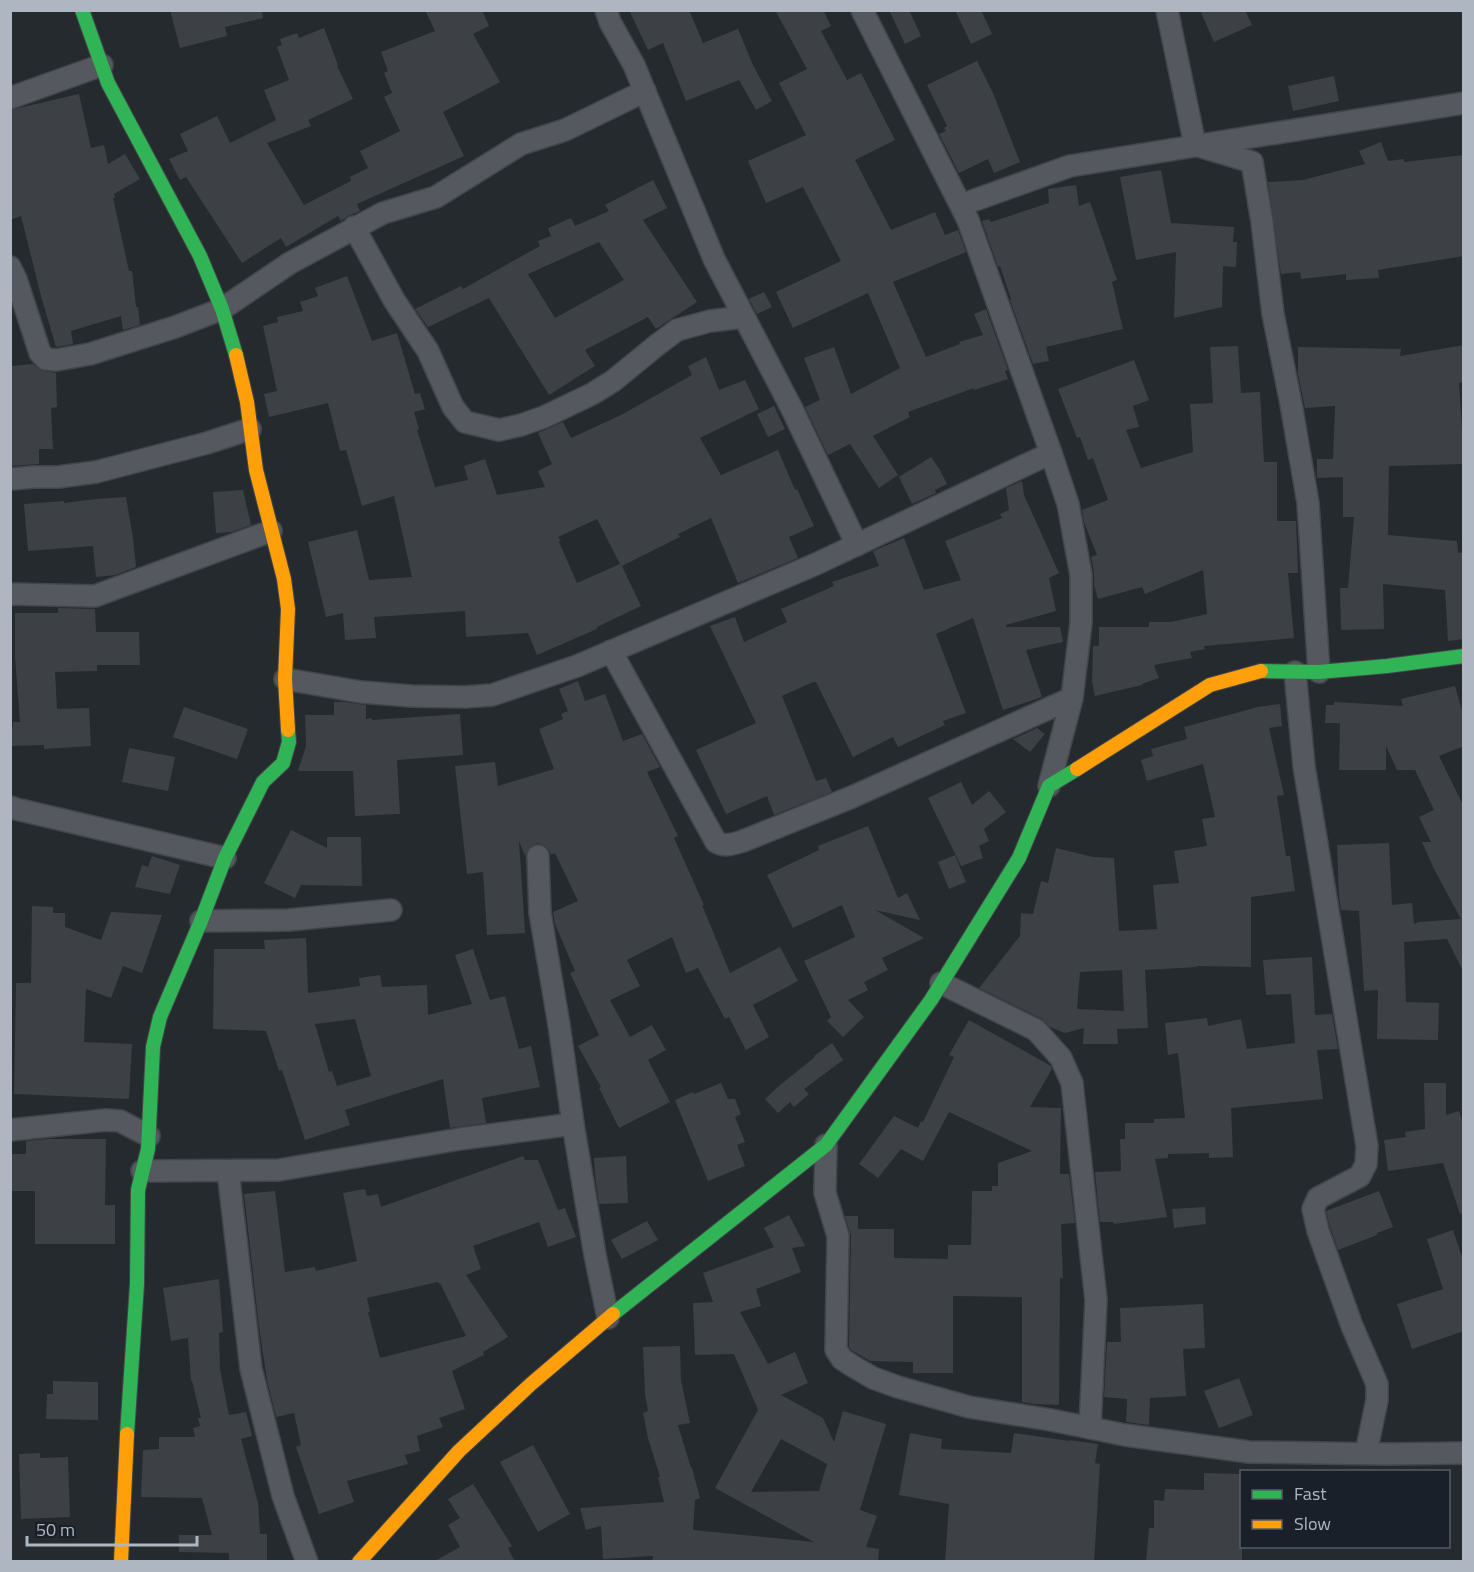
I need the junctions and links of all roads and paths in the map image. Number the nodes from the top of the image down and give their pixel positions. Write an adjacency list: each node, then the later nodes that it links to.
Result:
1 (82, 10): 5 (street)
2 (606, 10): 6 (street)
3 (862, 10): 10 (street)
4 (1167, 10): 9 (street)
5 (102, 65): 7 (street); 13 (street)
6 (645, 91): 11 (street); 14 (street)
7 (10, 98)
8 (1464, 103): 9 (street)
9 (1195, 145): 10 (street); 24 (street)
10 (962, 206): 16 (street)
11 (354, 227): 13 (street); 14 (street)
12 (10, 267): 13 (street)
13 (222, 309): 15 (street)
14 (744, 317): 19 (street)
15 (250, 429): 17 (street); 18 (street)
16 (1052, 453): 19 (street); 26 (street)
17 (12, 479)
18 (271, 531): 20 (street); 25 (street)
19 (857, 545): 21 (street)
20 (10, 594)
21 (611, 651): 25 (street); 26 (street)
22 (1464, 656): 24 (street)
23 (1294, 672): 24 (street); 27 (street); 42 (street)
24 (1319, 672)
25 (285, 679): 30 (street)
26 (1072, 698): 27 (street)
27 (1049, 786): 33 (street)
28 (10, 807): 30 (street)
29 (538, 856): 34 (street)
30 (225, 858): 32 (street)
31 (391, 910): 32 (street)
32 (201, 921): 36 (street)
33 (941, 983): 37 (street); 41 (street)
34 (573, 1124): 39 (street); 40 (street)
35 (10, 1130): 36 (street)
36 (149, 1136): 38 (street)
37 (826, 1145): 40 (street); 41 (street)
38 (142, 1171): 39 (street); 44 (street)
39 (228, 1171): 45 (street)
40 (608, 1318): 46 (street)
41 (1089, 1428): 42 (street)
42 (1366, 1453): 43 (street)
43 (1464, 1453)
44 (121, 1562)
45 (308, 1562)
46 (359, 1562)

